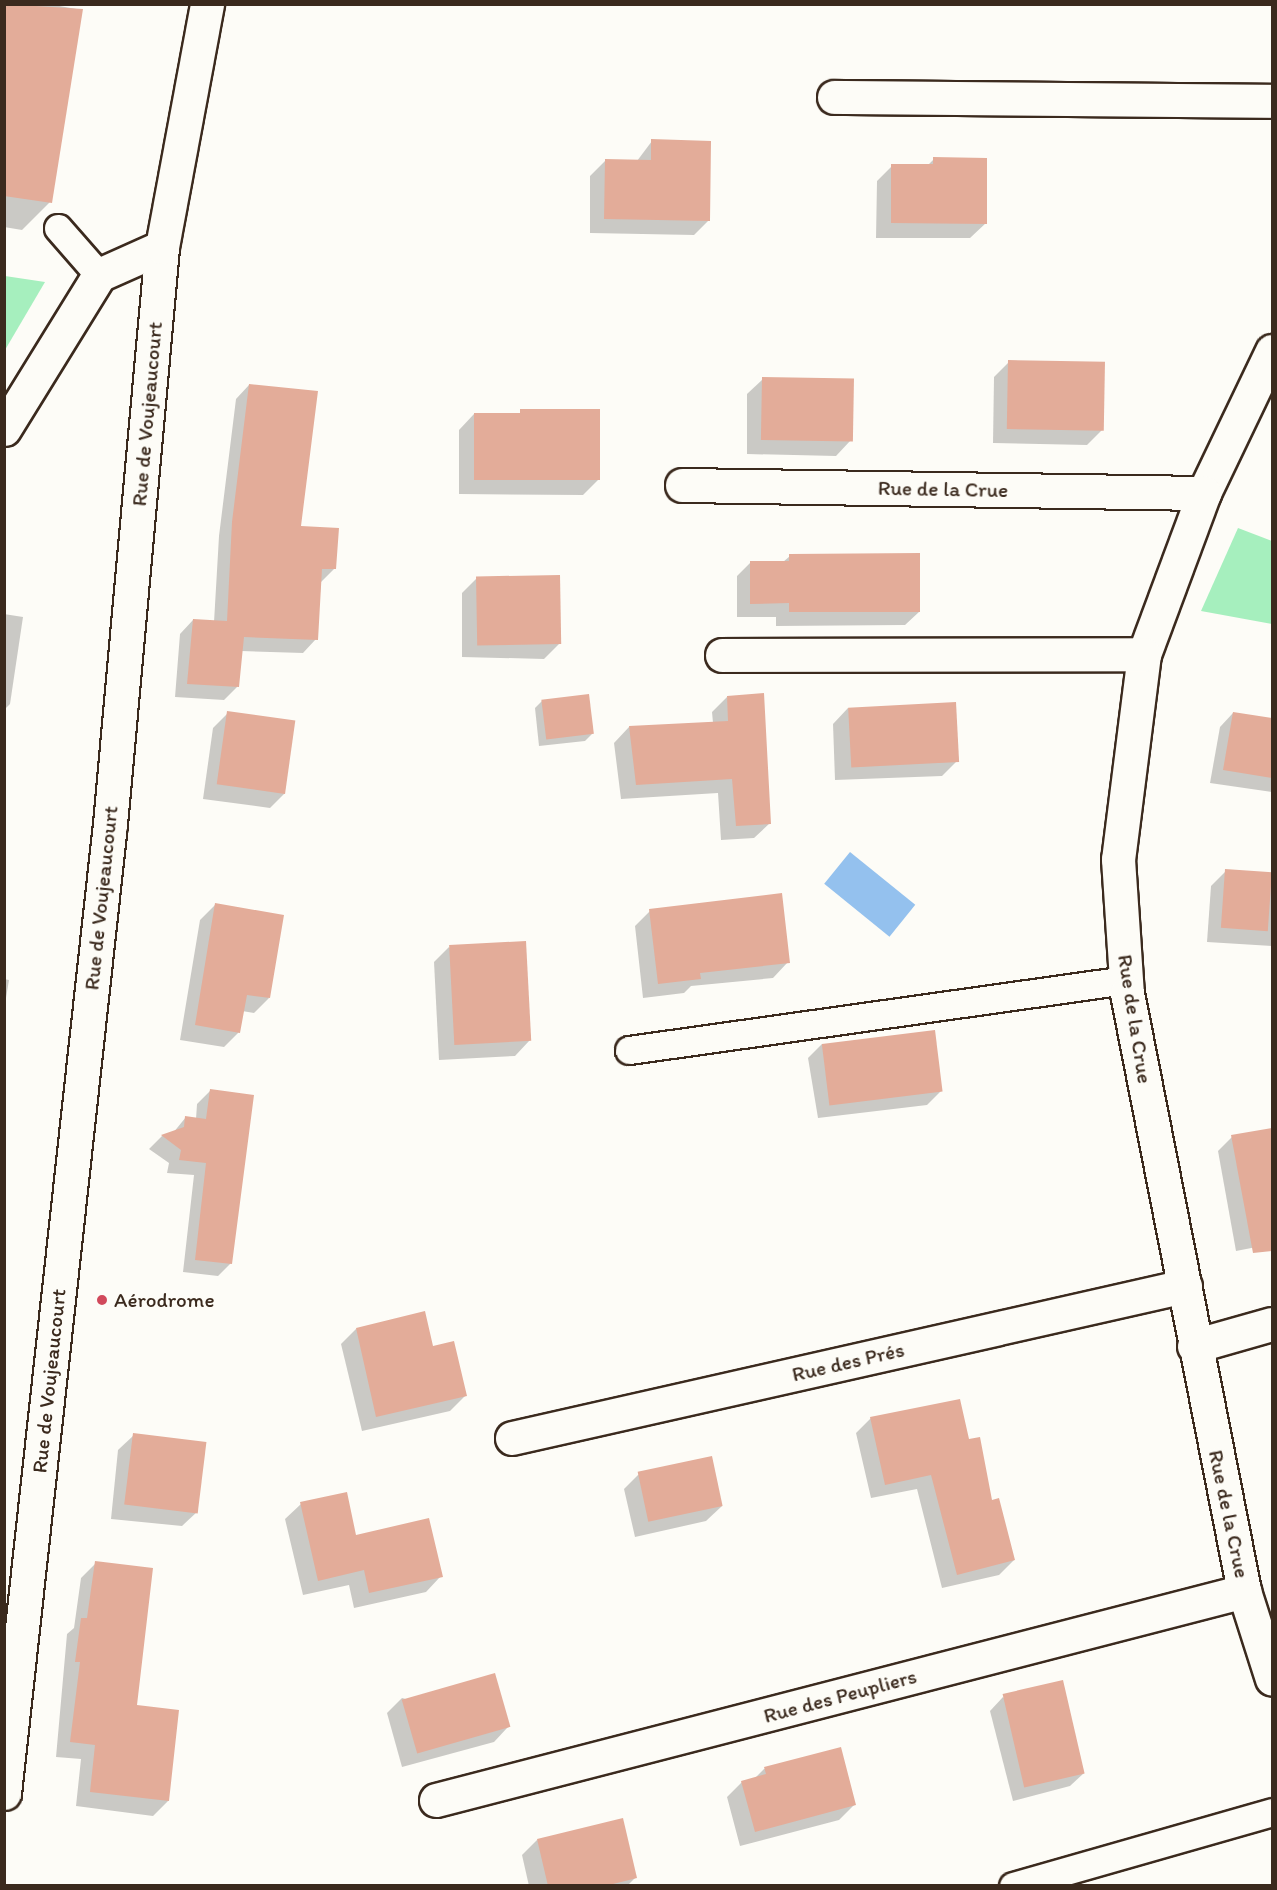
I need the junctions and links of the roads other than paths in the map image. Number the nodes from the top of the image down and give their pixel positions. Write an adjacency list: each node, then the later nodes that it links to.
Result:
1 (207, 4): 5 (street, Rue de Voujeaucourt)
2 (834, 97): 3 (street)
3 (1272, 101)
4 (58, 228): 6 (lane)
5 (162, 248): 6 (street); 21 (street, Rue de Voujeaucourt)
6 (99, 275): 8 (street)
7 (1272, 351): 10 (street, Rue de la Crue)
8 (4, 429)
9 (682, 485): 10 (street, Rue de la Crue)
10 (1204, 493): 11 (street, Rue de la Crue)
11 (1144, 654): 12 (street); 13 (street, Rue de la Crue)
12 (722, 655)
13 (1126, 980): 14 (lane); 15 (street, Rue de la Crue)
14 (629, 1050)
15 (1185, 1286): 17 (street, Rue de la Crue); 18 (street, Rue des Prés)
16 (1272, 1324): 17 (street)
17 (1194, 1346): 19 (street, Rue de la Crue)
18 (512, 1438)
19 (1244, 1591): 20 (street, Rue de la Crue); 23 (street, Rue des Peupliers)
20 (1272, 1679)
21 (10, 1687): 22 (street, Rue de Voujeaucourt)
22 (4, 1793)
23 (436, 1800)
24 (1272, 1812): 25 (lane)
25 (1013, 1886)

